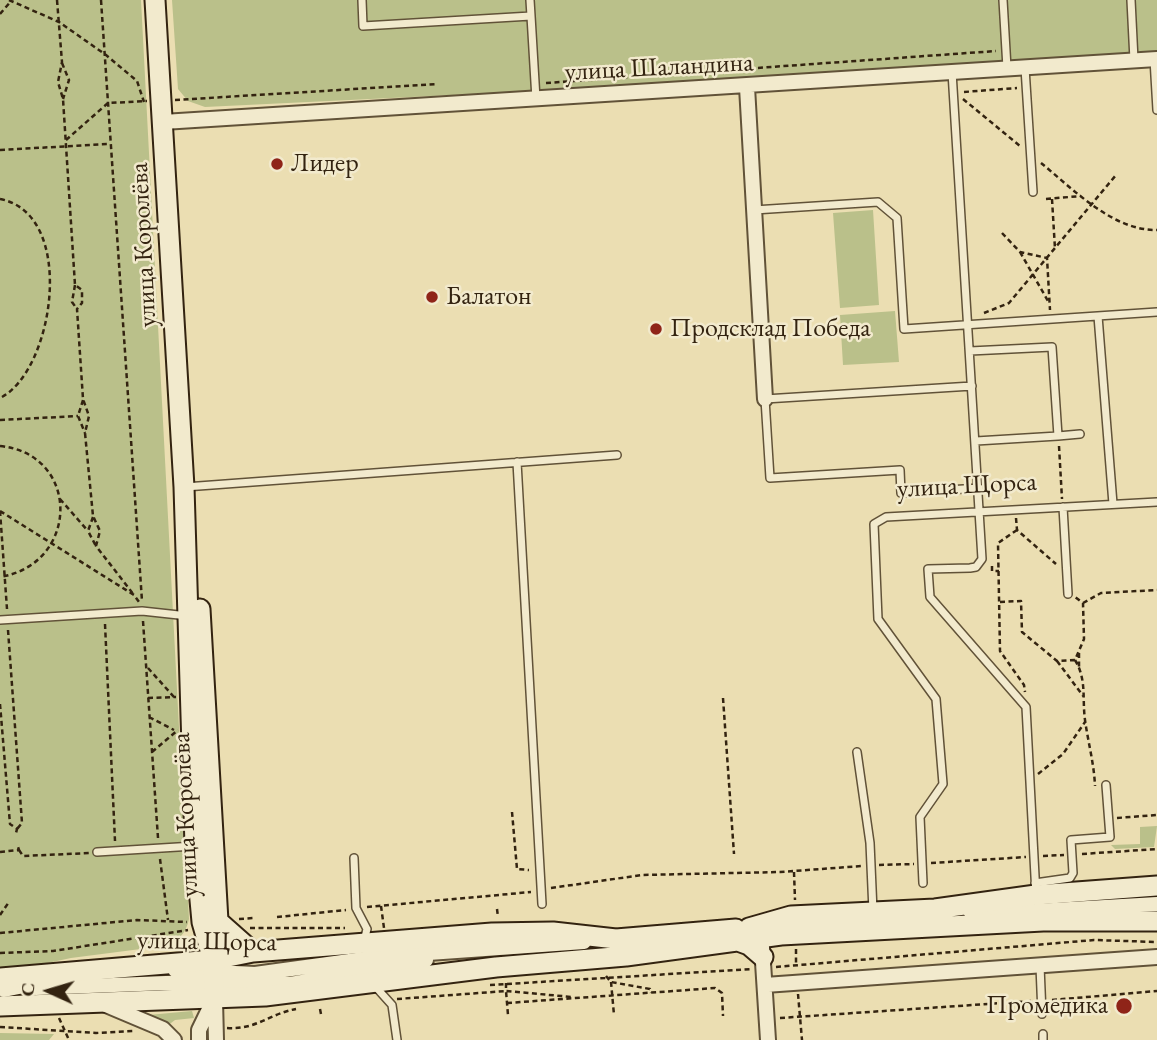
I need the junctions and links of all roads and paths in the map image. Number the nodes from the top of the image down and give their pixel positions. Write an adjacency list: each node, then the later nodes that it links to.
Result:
1 (10, 0): 9 (path); 11 (path)
2 (57, 0): 11 (path)
3 (102, 0): 13 (path)
4 (155, 0): 27 (main road, улица Королёва)
5 (362, 0): 10 (lane)
6 (530, 0): 10 (lane)
7 (1003, 0): 12 (lane)
8 (1131, 0): 15 (lane)
9 (0, 14)
10 (531, 16): 20 (lane)
11 (59, 22): 13 (path); 16 (path)
12 (1006, 50): 17 (lane); 20 (path)
13 (106, 55): 27 (path); 28 (path)
14 (1155, 59): 15 (street, улица Шаландина); 29 (lane)
15 (1134, 61): 18 (street, улица Шаландина)
16 (62, 62): 25 (path); 25 (path)
17 (1007, 68): 18 (street, улица Шаландина); 19 (street, улица Шаландина)
18 (1025, 68): 23 (lane)
19 (952, 72): 22 (street, улица Шаландина); 24 (lane)
20 (535, 83): 26 (lane)
21 (437, 84): 27 (path)
22 (747, 87): 26 (street, улица Шаландина); 42 (street)
23 (1027, 88): 24 (path); 34 (lane)
24 (954, 92): 34 (path); 55 (lane)
25 (64, 99): 31 (path)
26 (536, 99): 30 (street, улица Шаландина)
27 (153, 101): 28 (path); 30 (main road, улица Королёва)
28 (108, 103): 31 (path); 32 (path)
29 (1157, 110)
30 (163, 122): 71 (main road, улица Королёва)
31 (65, 144): 32 (path); 33 (path); 49 (path)
32 (110, 144): 95 (path)
33 (0, 150)
34 (1031, 154): 36 (lane); 37 (path)
35 (1116, 176): 41 (path)
36 (1033, 192)
37 (1083, 196): 40 (path); 41 (path)
38 (0, 199): 58 (path)
39 (1046, 199): 40 (path)
40 (1052, 199): 45 (path)
41 (1093, 206): 43 (path); 45 (path)
42 (754, 210): 55 (lane); 60 (street)
43 (1157, 230)
44 (1002, 233): 46 (path)
45 (1055, 249): 47 (path)
46 (1020, 252): 47 (path); 48 (path)
47 (1047, 258): 48 (path); 50 (path)
48 (1033, 275): 50 (path); 55 (path)
49 (75, 285): 51 (path); 51 (path)
50 (1049, 304): 54 (path)
51 (77, 309): 59 (path)
52 (1157, 312): 53 (lane)
53 (1098, 316): 54 (lane); 75 (lane)
54 (1051, 319): 55 (lane)
55 (968, 321): 56 (lane)
56 (970, 351): 57 (lane); 65 (lane)
57 (972, 386): 60 (lane); 66 (lane)
58 (0, 398)
59 (83, 399): 61 (path); 63 (path)
60 (765, 399): 72 (lane)
61 (78, 416): 62 (path); 63 (path)
62 (0, 420)
63 (85, 433): 79 (path)
64 (1080, 434): 65 (lane)
65 (1058, 436): 66 (lane)
66 (976, 441): 72 (lane)
67 (0, 446): 73 (path)
68 (1059, 453): 76 (path)
69 (617, 455): 70 (lane)
70 (517, 462): 71 (lane); 137 (lane)
71 (184, 487): 97 (main road, улица Королёва); 153 (main road, улица Королёва)
72 (979, 488): 78 (lane)
73 (60, 499): 82 (path); 83 (path)
74 (1157, 502): 75 (lane, улица Щорса)
75 (1112, 504): 76 (lane, улица Щорса)
76 (1063, 507): 78 (lane, улица Щорса); 87 (lane)
77 (0, 511): 83 (path); 88 (path)
78 (980, 511): 111 (lane); 135 (lane, улица Щорса)
79 (93, 516): 82 (path); 84 (path)
80 (1016, 518): 81 (path)
81 (1017, 530): 86 (path); 87 (path)
82 (88, 531): 84 (path)
83 (52, 545): 88 (path); 91 (path)
84 (96, 545): 91 (path)
85 (992, 566): 86 (path)
86 (999, 571): 93 (path)
87 (1067, 573): 90 (lane)
88 (2, 577): 98 (path)
89 (1157, 590): 94 (path)
90 (1068, 594): 94 (path)
91 (134, 595): 92 (path)
92 (139, 602)
93 (1000, 602): 101 (path); 111 (path)
94 (1083, 603): 99 (path)
95 (142, 611): 96 (lane); 97 (lane); 102 (path)
96 (105, 614): 98 (lane); 128 (path)
97 (188, 616): 125 (main road, улица Королёва)
98 (4, 620): 110 (path)
99 (1079, 652): 100 (path); 103 (path)
100 (1075, 660): 101 (path); 103 (path)
101 (1057, 661): 107 (path)
102 (146, 666): 104 (path); 105 (path)
103 (1079, 667): 107 (path)
104 (154, 675): 105 (path); 106 (path)
105 (147, 677): 108 (path)
106 (174, 697): 108 (path); 112 (path)
107 (1084, 697): 115 (path)
108 (148, 698): 113 (path)
109 (723, 698): 131 (path)
110 (0, 704)
111 (1026, 707): 119 (lane)
112 (179, 708)
113 (149, 717): 116 (path); 117 (path)
114 (179, 719): 116 (path)
115 (1085, 722): 119 (path); 121 (path)
116 (174, 730): 117 (path)
117 (152, 752): 126 (path)
118 (856, 752): 136 (lane)
119 (1030, 780): 133 (lane)
120 (1106, 785): 124 (lane)
121 (1096, 792)
122 (512, 811): 137 (path)
123 (1157, 815): 124 (path)
124 (1110, 818): 132 (lane)
125 (195, 846): 126 (lane); 165 (main road, улица Королёва)
126 (159, 849): 128 (lane); 151 (path)
127 (1157, 849): 132 (path)
128 (116, 851): 130 (lane)
129 (0, 852): 130 (path)
130 (97, 852)
131 (734, 854)
132 (1072, 854): 133 (path); 141 (lane)
133 (1034, 857): 135 (path); 141 (lane)
134 (354, 858): 146 (lane)
135 (922, 864): 136 (path); 139 (lane, улица Щорса)
136 (871, 866): 138 (path); 148 (lane)
137 (540, 870): 142 (lane)
138 (794, 871): 142 (path); 157 (path)
139 (923, 883)
140 (1157, 886): 141 (main road, улица Щорса)
141 (1036, 889): 147 (main road, улица Щорса)
142 (541, 890): 144 (lane); 146 (path)
143 (9, 902): 149 (path)
144 (542, 904)
145 (1157, 904): 147 (street, улица Щорса); 152 (street)
146 (356, 908): 150 (path); 159 (lane)
147 (935, 909): 148 (main road, улица Щорса)
148 (873, 912): 157 (main road, улица Щорса)
149 (0, 915)
150 (277, 918)
151 (168, 920): 155 (path); 156 (path)
152 (1043, 920): 154 (main road, улица Щорса); 157 (main road, улица Щорса)
153 (218, 921): 161 (main road); 165 (main road, улица Королёва)
154 (1157, 921)
155 (184, 922)
156 (0, 933)
157 (766, 937): 158 (main road, улица Щорса); 163 (path); 163 (path); 166 (main road); 168 (street); 169 (path)
158 (616, 939): 159 (main road); 165 (street, улица Щорса)
159 (363, 942): 161 (main road)
160 (1157, 942): 163 (path)
161 (253, 952): 165 (main road)
162 (1157, 957): 164 (street)
163 (796, 965): 167 (path)
164 (1040, 966): 167 (street); 175 (lane)
165 (213, 978): 166 (main road); 170 (street, улица Щорса); 170 (main road); 176 (main road); 189 (street); 191 (street)
166 (371, 982): 174 (lane)
167 (797, 982): 168 (street); 186 (path)
168 (765, 985): 185 (street)
169 (479, 986)
170 (1, 991): 176 (main road)
171 (1157, 991): 175 (path)
172 (651, 993): 173 (path); 173 (path); 184 (path)
173 (612, 996): 177 (path); 183 (path)
174 (387, 999): 177 (path); 192 (lane)
175 (1041, 1001): 181 (lane); 186 (path)
176 (98, 1002): 190 (street)
177 (507, 1003): 182 (path)
178 (305, 1008): 189 (path)
179 (320, 1009): 180 (path)
180 (321, 1014)
181 (1042, 1014)
182 (508, 1015)
183 (614, 1015)
184 (723, 1016)
185 (767, 1018): 186 (path); 193 (street)
186 (800, 1018): 194 (path)
187 (0, 1027): 188 (path)
188 (142, 1030)
189 (217, 1033)
190 (174, 1040)
191 (199, 1040)
192 (397, 1040)
193 (768, 1040)
194 (802, 1040)

